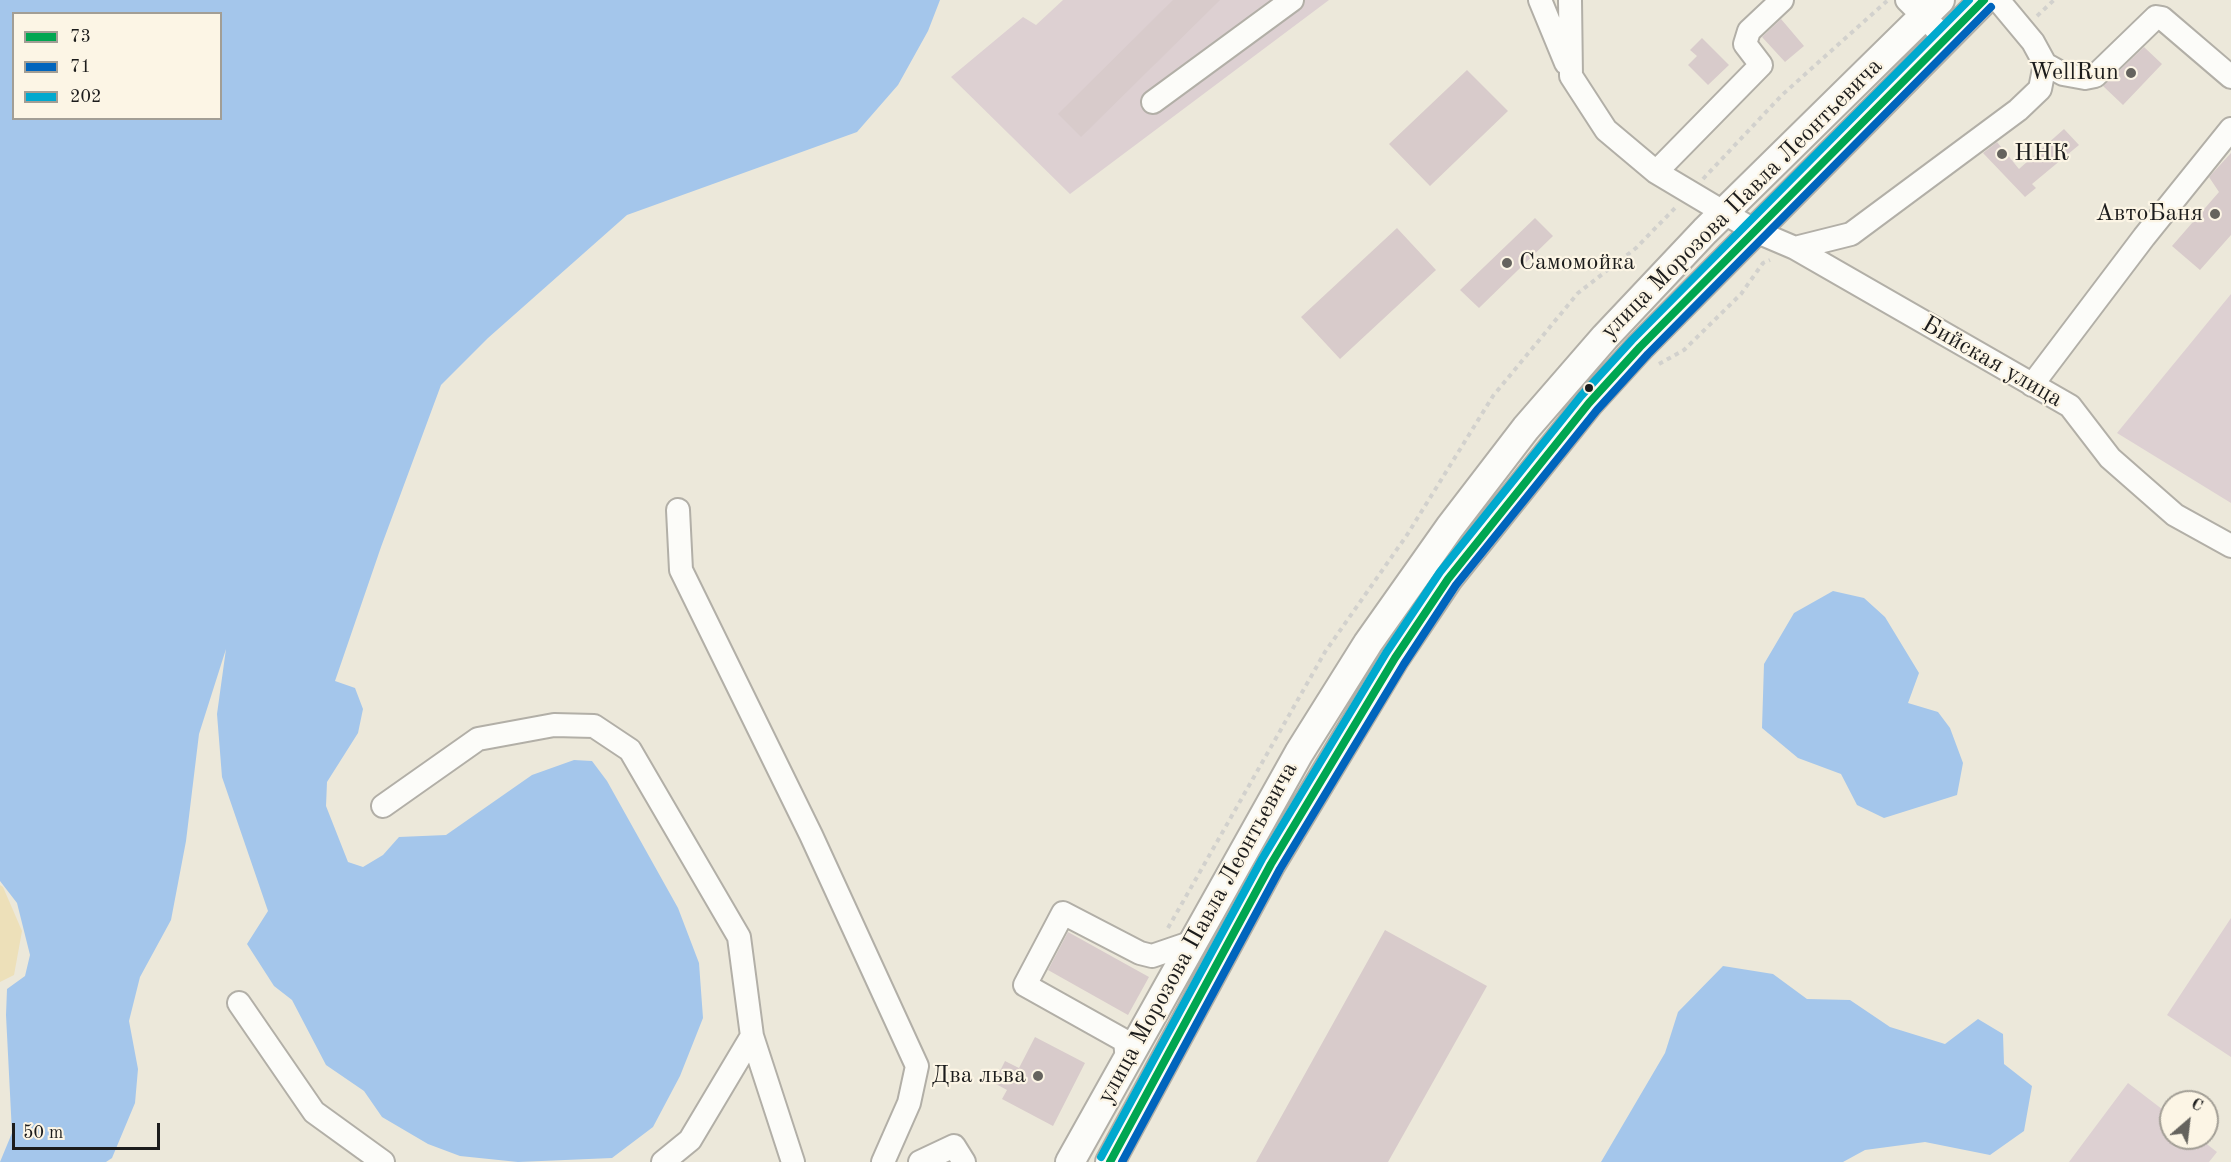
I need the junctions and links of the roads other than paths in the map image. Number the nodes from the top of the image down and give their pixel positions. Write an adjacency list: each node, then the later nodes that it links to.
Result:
1 (1292, 0): 12 (street)
2 (1540, 0): 10 (street, Бийская улица)
3 (1570, 0): 10 (street)
4 (1782, 0): 14 (street)
5 (1984, 0): 8 (main road, улица Морозова Павла Леонтьевича)
6 (1998, 0): 9 (street)
7 (1923, 5): 8 (street); 15 (main road, улица Морозова Павла Леонтьевича)
8 (1945, 38): 16 (main road, улица Морозова Павла Леонтьевича)
9 (2045, 64): 11 (street); 17 (street)
10 (1571, 76): 14 (street, Бийская улица)
11 (2231, 77)
12 (1153, 102)
13 (2231, 129): 18 (street)
14 (1656, 172): 15 (street, Бийская улица)
15 (1724, 212): 16 (street, Бийская улица); 22 (main road, улица Морозова Павла Леонтьевича)
16 (1755, 231): 17 (street, Бийская улица); 33 (main road, улица Морозова Павла Леонтьевича)
17 (1795, 249): 18 (street, Бийская улица)
18 (2032, 385): 20 (street, Бийская улица)
19 (678, 510): 29 (street)
20 (2231, 546)
21 (383, 806): 24 (street)
22 (1193, 942): 25 (main road, улица Морозова Павла Леонтьевича); 25 (street)
23 (239, 1003): 26 (street)
24 (752, 1036): 27 (street); 28 (street)
25 (1127, 1060): 32 (main road, улица Морозова Павла Леонтьевича)
26 (383, 1162)
27 (663, 1162)
28 (793, 1162)
29 (882, 1162)
30 (920, 1162): 31 (street)
31 (964, 1162)
32 (1070, 1162)
33 (1110, 1162)

